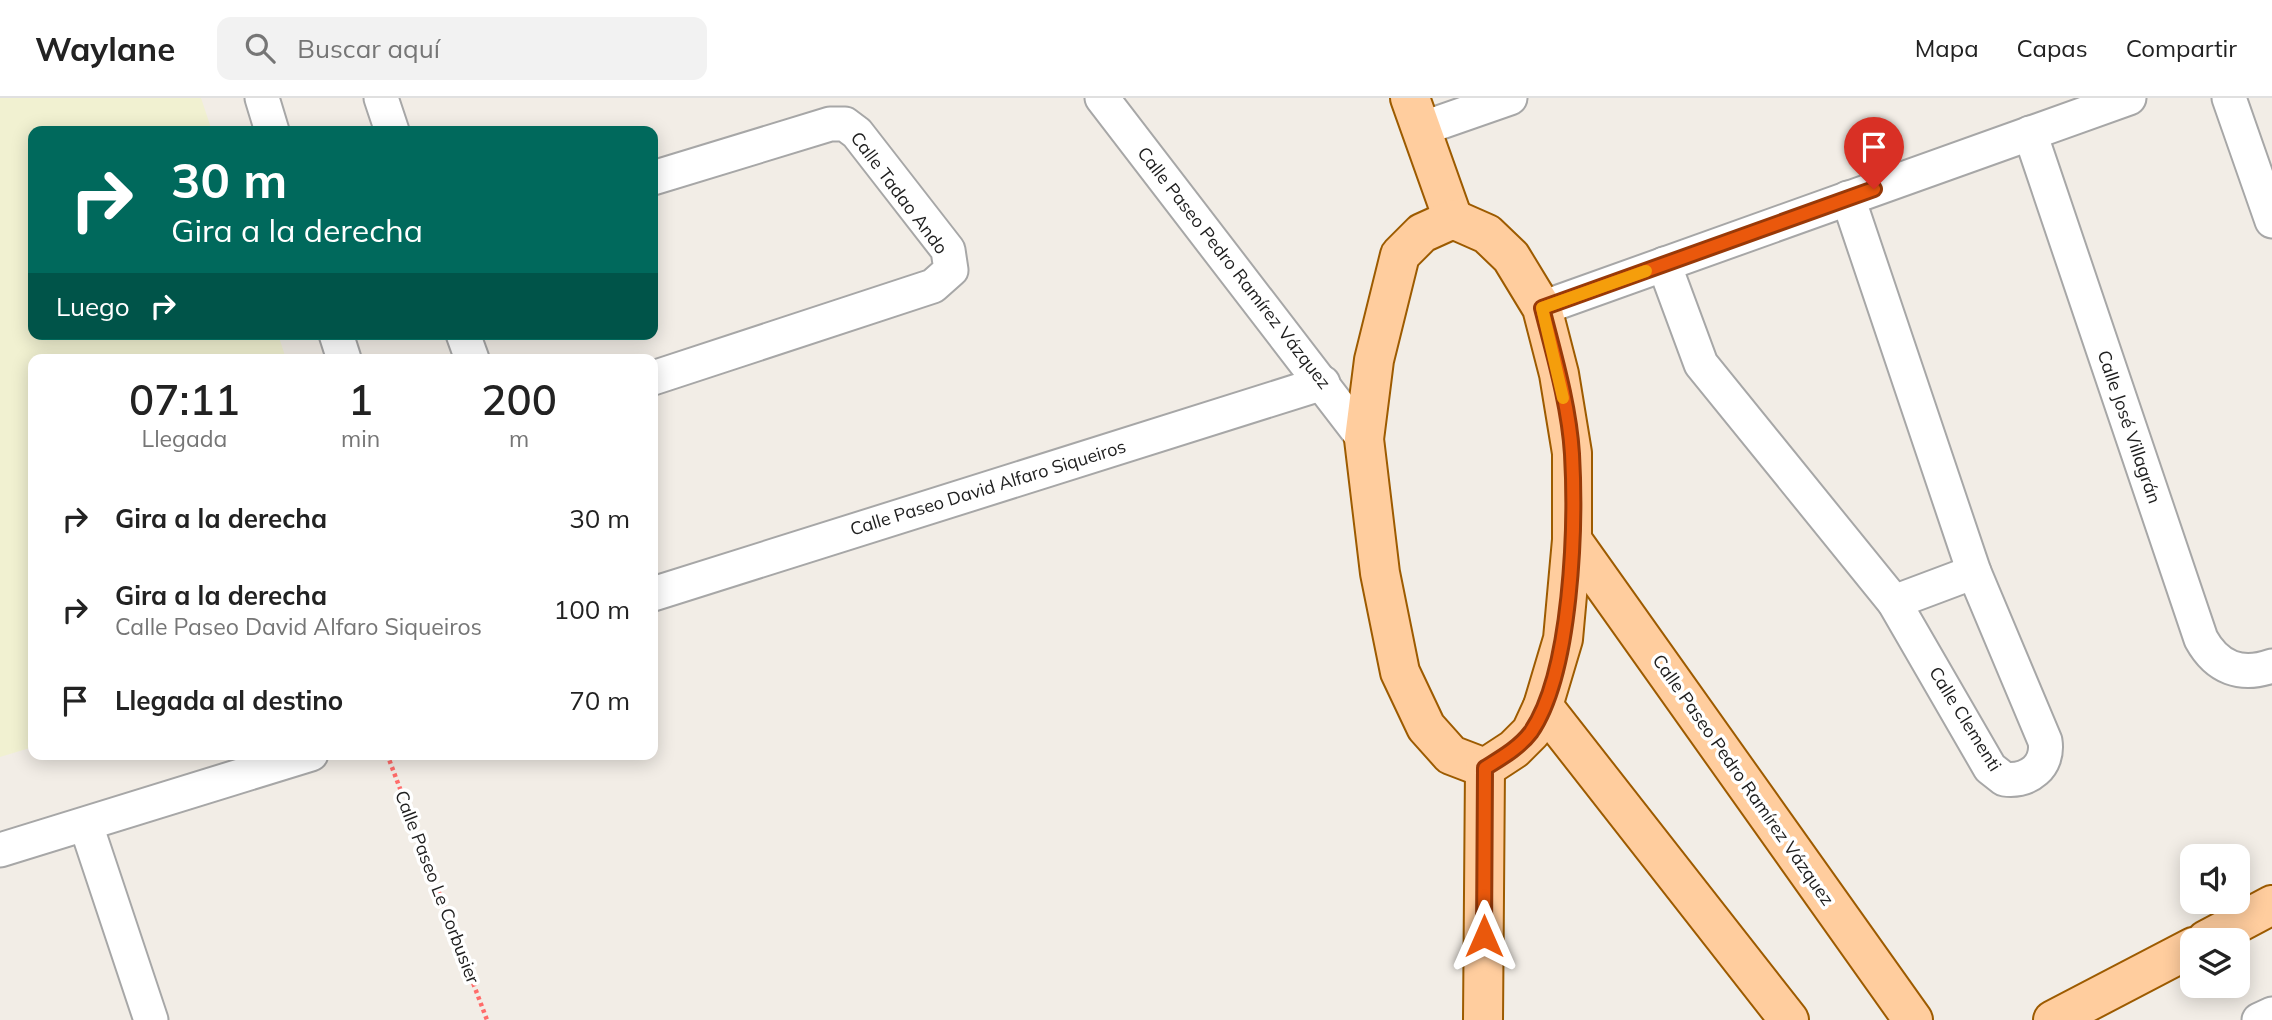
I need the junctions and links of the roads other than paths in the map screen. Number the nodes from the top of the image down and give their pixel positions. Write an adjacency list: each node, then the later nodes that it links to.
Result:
1 (261, 98): 8 (street)
2 (381, 98): 9 (street)
3 (1102, 98): 18 (street, Calle Paseo Pedro Ramírez Vázquez)
4 (1510, 98): 7 (street)
5 (2129, 98): 10 (street)
6 (2229, 98): 14 (street)
7 (1416, 114): 13 (main road)
8 (270, 126)
9 (390, 126)
10 (2030, 133): 12 (street); 24 (street, Calle José Villagrán)
11 (658, 176): 17 (street, Calle Tadao Ando)
12 (1848, 198): 15 (street); 21 (street, Calle Clementi)
13 (1453, 219): 16 (main road); 19 (main road)
14 (2272, 221)
15 (1664, 264): 16 (street); 23 (street, Calle Clementi)
16 (1542, 308): 20 (main road)
17 (658, 376)
18 (1323, 383): 19 (street, Calle Paseo Pedro Ramírez Vázquez); 22 (street, Calle Paseo David Alfaro Siqueiros)
19 (1364, 439): 27 (main road)
20 (1573, 540): 25 (main road); 37 (main road, Calle Paseo Pedro Ramírez Vázquez)
21 (1974, 572): 23 (street); 23 (street, Calle Clementi)
22 (658, 592)
23 (1894, 601)
24 (2272, 666)
25 (1544, 706): 27 (main road); 36 (main road)
26 (292, 760): 28 (street)
27 (1485, 768): 35 (main road)
28 (86, 825): 29 (street); 34 (street)
29 (0, 850)
30 (2272, 905): 31 (main road)
31 (2229, 928)
32 (2180, 954): 38 (main road)
33 (2272, 1014): 39 (street)
34 (151, 1020)
35 (1483, 1020)
36 (1789, 1020)
37 (1913, 1020)
38 (2053, 1020)
39 (2259, 1020)

